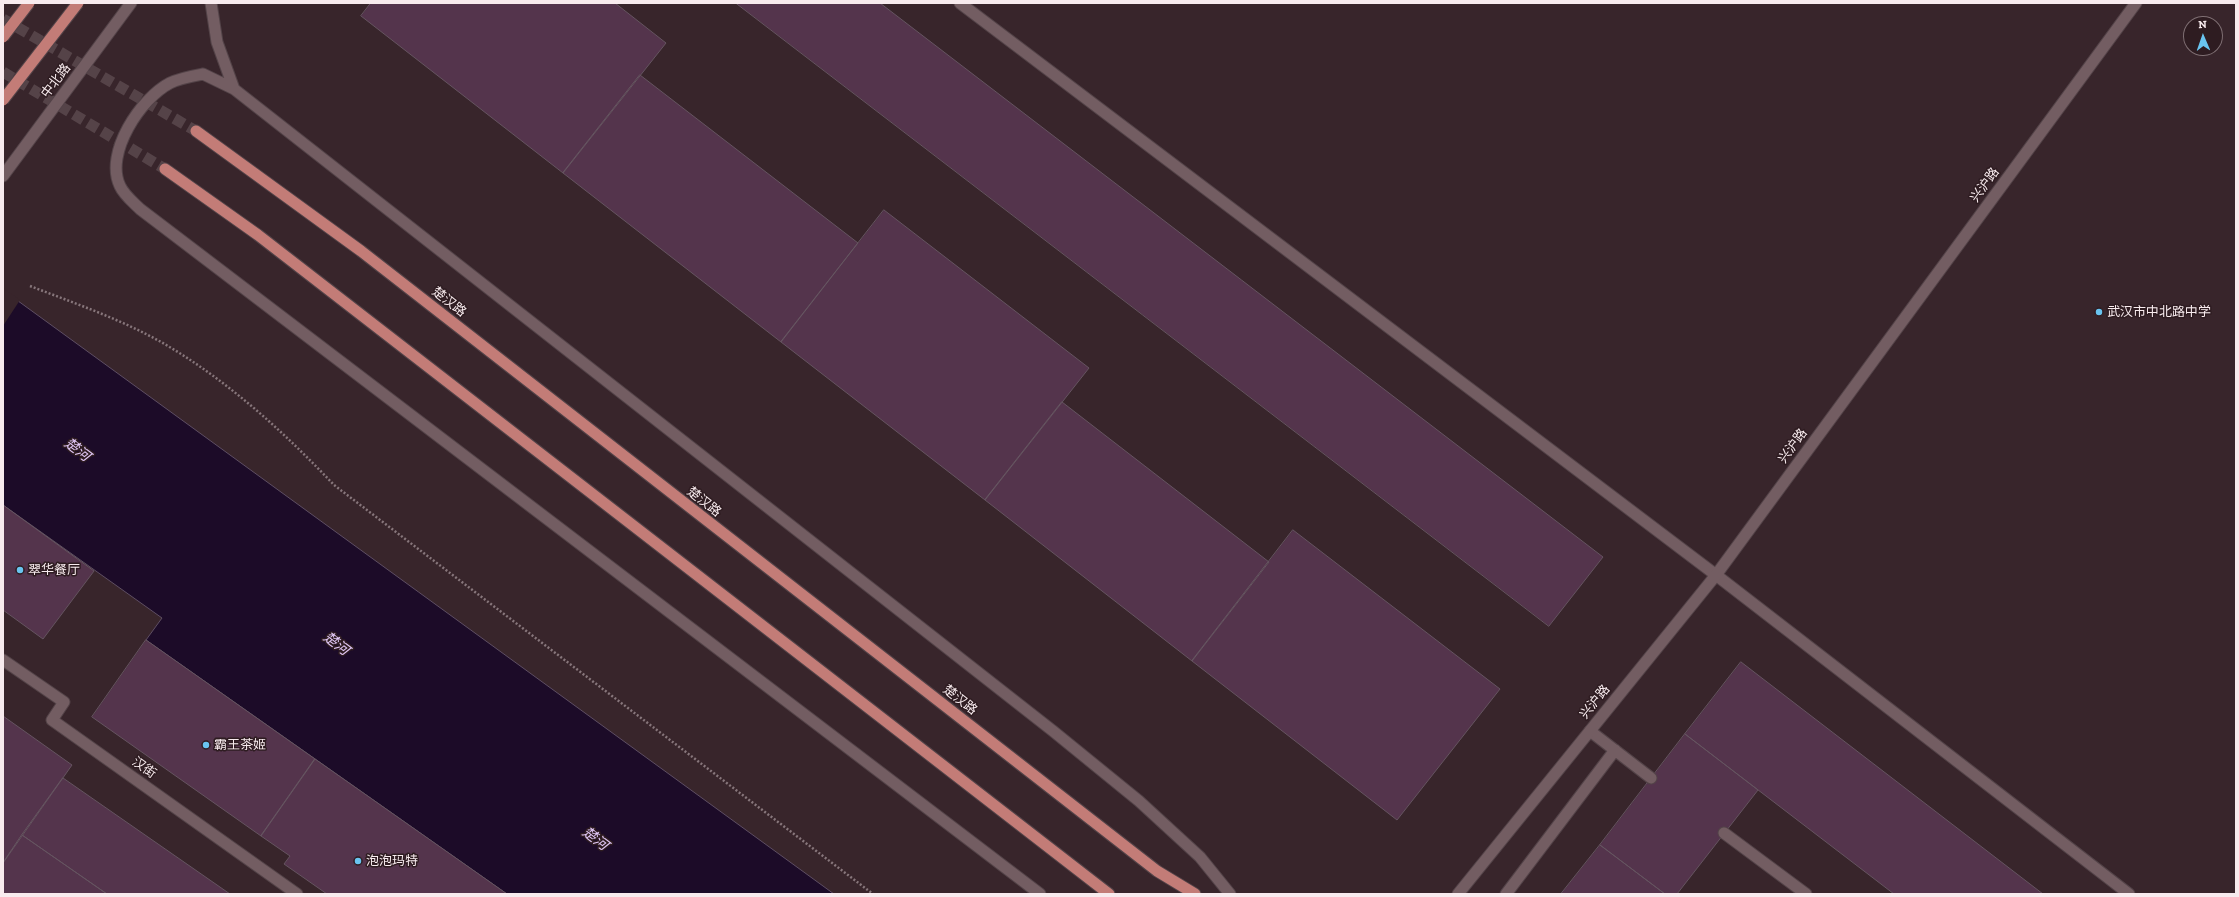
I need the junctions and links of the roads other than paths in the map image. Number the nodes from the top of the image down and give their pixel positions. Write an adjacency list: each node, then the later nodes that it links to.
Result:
1 (29, 3): 7 (main road, bridge)
2 (78, 3): 9 (main road, bridge)
3 (131, 3): 12 (street, 中北路)
4 (211, 3): 8 (street)
5 (960, 3): 13 (street)
6 (2136, 3): 13 (street, 兴沪路)
7 (3, 37)
8 (234, 89): 20 (street); 23 (street)
9 (3, 100)
10 (196, 131): 22 (main road, 楚汉路)
11 (165, 169): 21 (main road)
12 (3, 176)
13 (1716, 575): 15 (street, 兴沪路); 27 (street)
14 (3, 660): 19 (street, 汉街)
15 (1590, 731): 16 (street); 24 (street, 兴沪路)
16 (1615, 750): 17 (street); 25 (street)
17 (1651, 778)
18 (1724, 833): 26 (street)
19 (297, 894)
20 (1040, 894)
21 (1109, 894)
22 (1195, 894)
23 (1230, 894)
24 (1458, 894)
25 (1506, 894)
26 (1806, 894)
27 (2129, 894)

